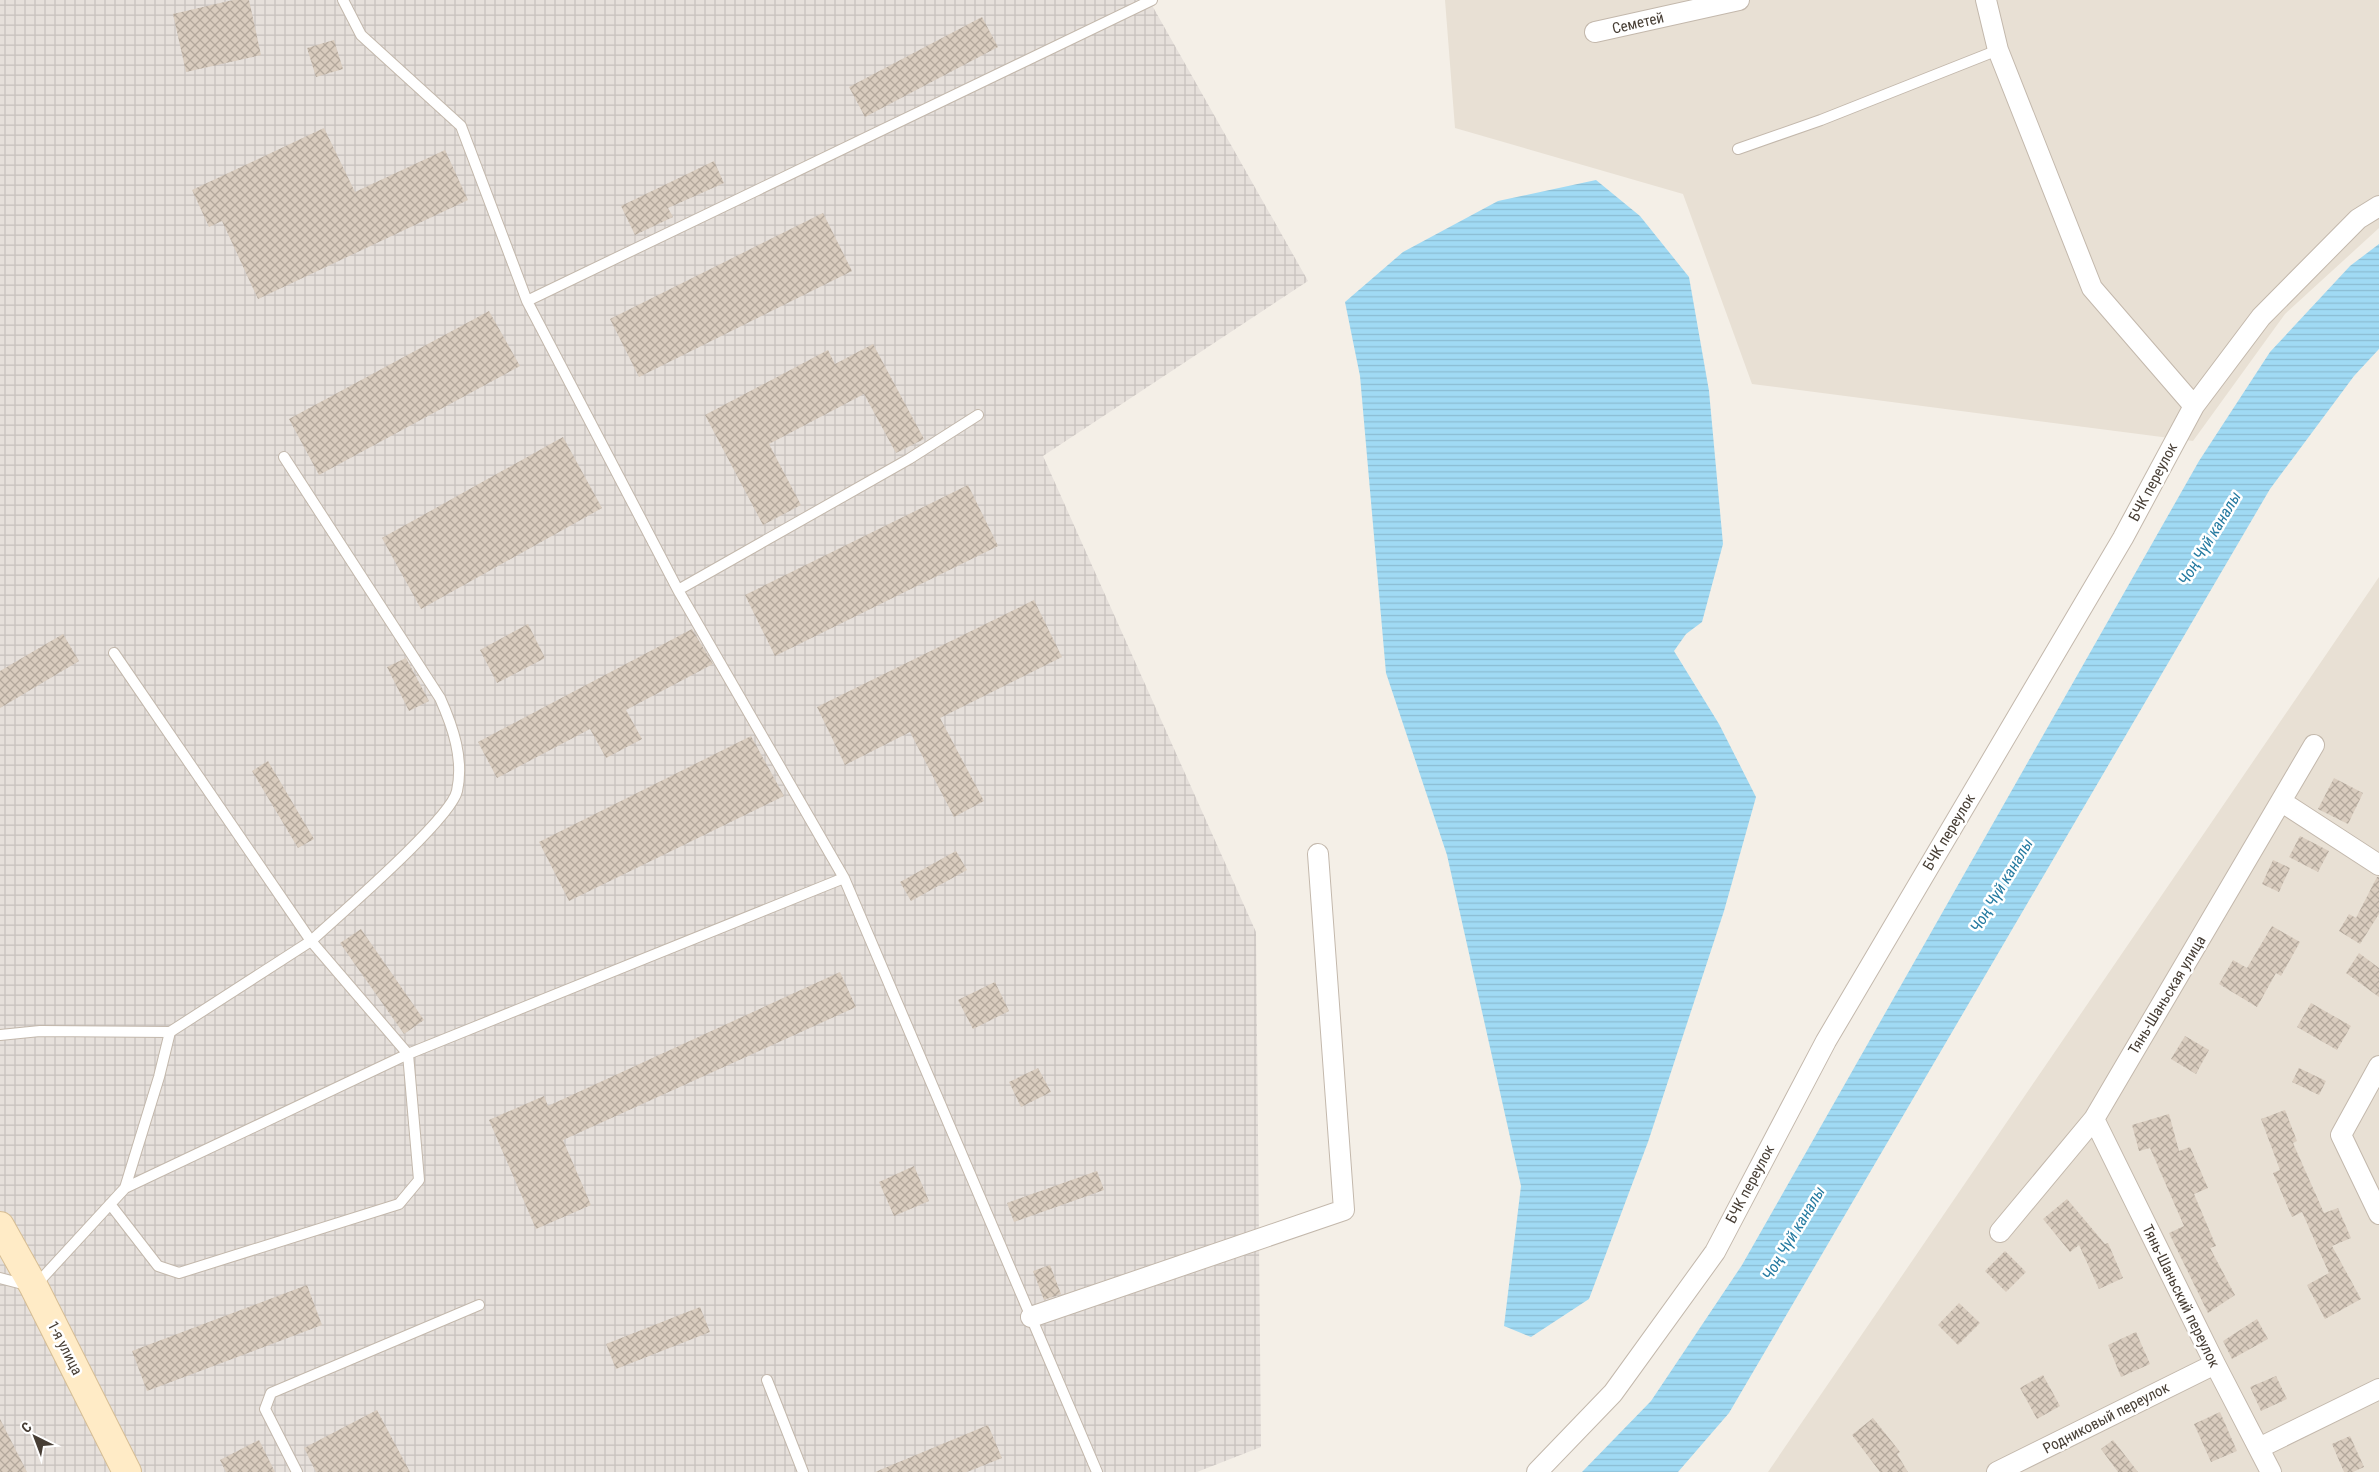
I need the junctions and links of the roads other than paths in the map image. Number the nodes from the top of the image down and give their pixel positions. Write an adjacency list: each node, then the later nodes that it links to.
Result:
1 (344, 0): 9 (lane)
2 (1152, 0): 9 (lane)
3 (1739, 0): 5 (street, Семетей)
4 (1986, 0): 6 (street)
5 (1595, 32)
6 (1998, 50): 7 (lane); 10 (street)
7 (1738, 149)
8 (2379, 206): 10 (street, БЧК переулок)
9 (527, 302): 13 (lane)
10 (2194, 406): 43 (street, БЧК переулок)
11 (978, 415): 13 (lane)
12 (284, 457): 20 (lane)
13 (678, 590): 19 (lane)
14 (114, 653): 20 (lane)
15 (2314, 745): 16 (street, Тянь-Шаньская улица)
16 (2282, 802): 18 (street); 25 (street, Тянь-Шаньская улица)
17 (1318, 854): 34 (street)
18 (2379, 865)
19 (844, 878): 23 (lane); 34 (lane)
20 (311, 941): 21 (lane); 23 (lane)
21 (170, 1032): 22 (lane); 26 (lane)
22 (0, 1035)
23 (408, 1054): 26 (lane); 27 (lane)
24 (2379, 1066): 28 (street)
25 (2094, 1119): 30 (street, Тянь-Шаньская улица); 35 (street, Тянь-Шаньский переулок)
26 (125, 1188): 27 (lane)
27 (110, 1204): 32 (lane)
28 (2379, 1214)
29 (0, 1226): 32 (main road, 1-я улица)
30 (2000, 1232)
31 (0, 1278): 32 (lane)
32 (34, 1287): 39 (main road, 1-я улица)
33 (479, 1305): 40 (lane)
34 (1031, 1317): 42 (lane)
35 (2214, 1364): 38 (street, Тянь-Шаньский переулок); 44 (street, Родниковый переулок)
36 (768, 1380): 41 (lane)
37 (2379, 1389): 38 (street)
38 (2259, 1448): 45 (street, Тянь-Шаньский переулок)
39 (127, 1472)
40 (297, 1472)
41 (803, 1472)
42 (1097, 1472)
43 (1537, 1472)
44 (1997, 1472)
45 (2271, 1472)

